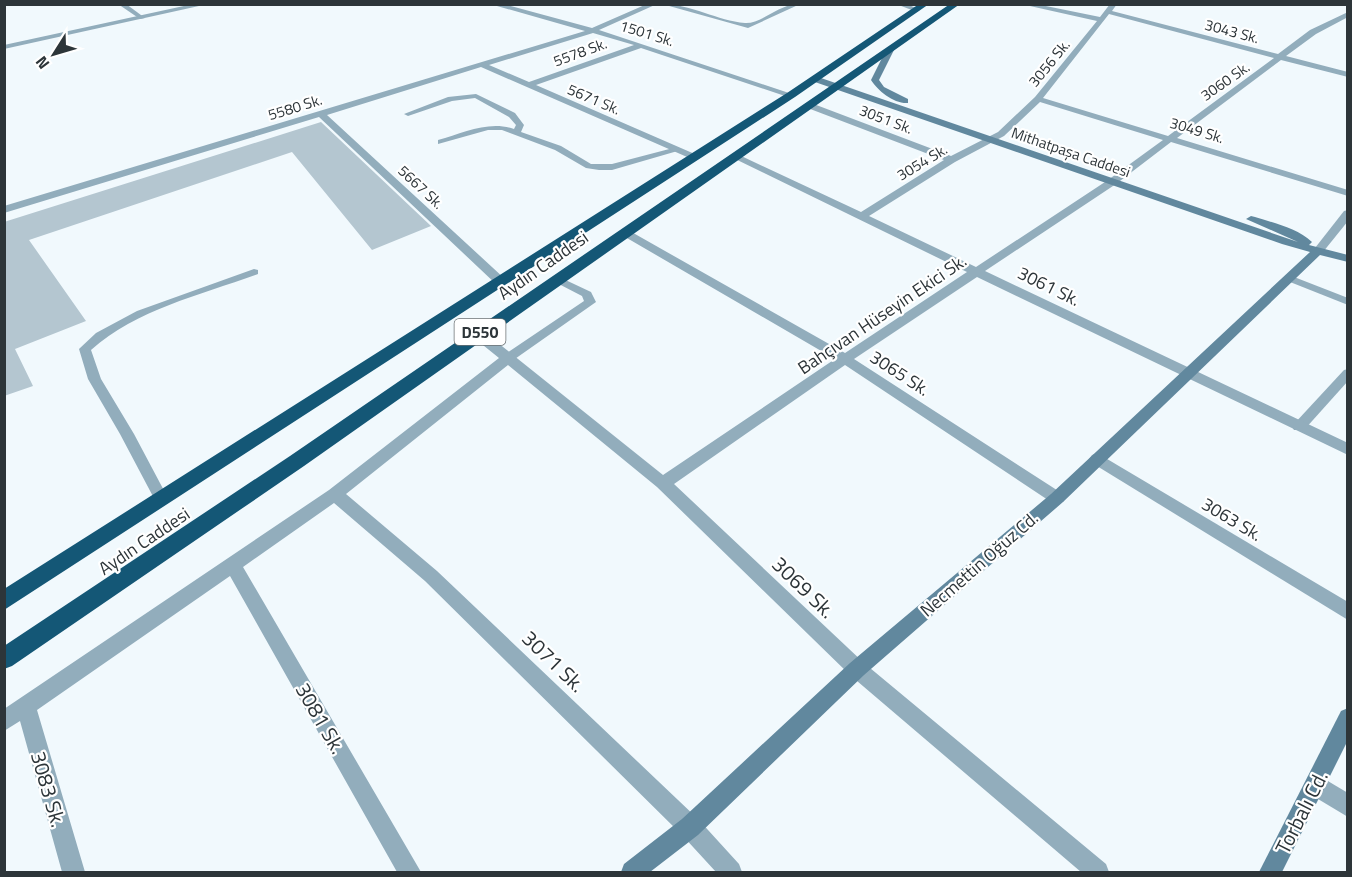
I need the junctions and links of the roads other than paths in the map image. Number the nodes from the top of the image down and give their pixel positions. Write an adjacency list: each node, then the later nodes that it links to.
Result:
1 (120, 4): 13 (lane)
2 (205, 4): 13 (street)
3 (493, 4): 15 (street, 1501 Sk.)
4 (654, 4): 15 (street, 5580 Sk.)
5 (665, 4): 9 (street)
6 (899, 4): 10 (street)
7 (956, 4): 18 (highway, Aydın Caddesi / D550)
8 (1024, 4): 14 (street)
9 (794, 5)
10 (921, 7): 22 (highway, Aydın Caddesi / D550)
11 (1111, 8): 14 (street, 3056 Sk.); 19 (street, 3043 Sk.)
12 (1347, 14): 19 (street, 3060 Sk.)
13 (142, 18): 16 (street)
14 (1102, 20): 26 (street, 3056 Sk.)
15 (592, 31): 17 (street, 1501 Sk.); 20 (street, 5580 Sk.)
16 (9, 44)
17 (641, 45): 23 (street, 5578 Sk.); 25 (street, 1501 Sk.)
18 (891, 48): 24 (highway, Aydın Caddesi / D550); 31 (main road, Mithatpaşa Caddesi)
19 (1281, 58): 21 (street, 3043 Sk.); 32 (street, 3060 Sk.)
20 (482, 65): 23 (street, 5671 Sk.); 28 (street, 5580 Sk.)
21 (1347, 75)
22 (815, 79): 24 (main road, Mithatpaşa Caddesi); 25 (highway, Aydın Caddesi / D550)
23 (529, 86): 34 (street, 5671 Sk.)
24 (836, 86): 27 (highway, Aydın Caddesi / D550); 31 (main road, Mithatpaşa Caddesi)
25 (791, 95): 36 (highway, Aydın Caddesi / D550)
26 (1038, 99): 31 (street, 3056 Sk.); 32 (street, 3049 Sk.)
27 (808, 105): 35 (highway, Aydın Caddesi / D550); 37 (street, 3051 Sk.)
28 (321, 114): 40 (street, 5580 Sk.); 50 (street, 5667 Sk.)
29 (408, 114): 30 (lane)
30 (517, 132): 33 (lane); 34 (lane)
31 (996, 137): 37 (street, 3054 Sk.); 38 (main road, Mithatpaşa Caddesi)
32 (1170, 137): 38 (street, 3060 Sk.); 39 (street, 3049 Sk.)
33 (441, 142)
34 (677, 150): 36 (street, 5671 Sk.)
35 (734, 156): 42 (street, 3061 Sk.); 43 (highway, Aydın Caddesi / D550)
36 (694, 157): 50 (highway, Aydın Caddesi / D550)
37 (952, 160): 42 (street, 3054 Sk.)
38 (1117, 179): 44 (main road, Mithatpaşa Caddesi); 46 (street, Bahçıvan Hüseyin Ekici Sk.)
39 (1347, 192)
40 (4, 210)
41 (1347, 213): 44 (street)
42 (861, 217): 46 (street, 3061 Sk.)
43 (624, 232): 49 (highway, Aydın Caddesi / D550); 54 (street, 3065 Sk.)
44 (1319, 250): 45 (main road, Mithatpaşa Caddesi); 48 (main road, Necmettin Oğuz Cd.)
45 (1347, 259)
46 (978, 271): 54 (street, Bahçıvan Hüseyin Ekici Sk.); 56 (street, 3061 Sk.)
47 (254, 272): 63 (lane)
48 (1289, 278): 51 (lane); 56 (main road, Necmettin Oğuz Cd.)
49 (557, 279): 52 (highway, Aydın Caddesi / D550); 53 (lane)
50 (501, 282): 63 (highway, Aydın Caddesi / D550)
51 (1347, 302)
52 (478, 334): 53 (street, 3069 Sk.); 67 (highway, Aydın Caddesi / D550)
53 (508, 358): 60 (street, 3069 Sk.); 61 (street)
54 (845, 359): 60 (street, Bahçıvan Hüseyin Ekici Sk.); 62 (street, 3065 Sk.)
55 (1347, 373): 57 (lane)
56 (1186, 374): 57 (street, 3061 Sk.); 59 (main road, Necmettin Oğuz Cd.)
57 (1299, 427): 58 (street, 3061 Sk.)
58 (1347, 450)
59 (1096, 459): 62 (main road, Necmettin Oğuz Cd.); 66 (street, 3063 Sk.)
60 (663, 483): 68 (street, 3069 Sk.)
61 (335, 494): 64 (street); 74 (street, 3071 Sk.)
62 (1056, 498): 68 (main road, Necmettin Oğuz Cd.)
63 (162, 500): 65 (highway, Aydın Caddesi / D550)
64 (232, 564): 69 (street); 76 (street, 3081 Sk.)
65 (4, 601)
66 (1347, 612)
67 (4, 659)
68 (857, 669): 74 (main road, Necmettin Oğuz Cd.); 79 (street, 3069 Sk.)
69 (26, 705): 71 (street); 75 (street, 3083 Sk.)
70 (1347, 718): 72 (main road, Torbalı Cd.)
71 (4, 721)
72 (1316, 784): 73 (street); 80 (main road, Torbalı Cd.)
73 (1347, 806)
74 (690, 827): 77 (main road, Necmettin Oğuz Cd.); 78 (street, 3071 Sk.)
75 (73, 873)
76 (410, 873)
77 (632, 873)
78 (730, 873)
79 (1098, 873)
80 (1270, 873)

